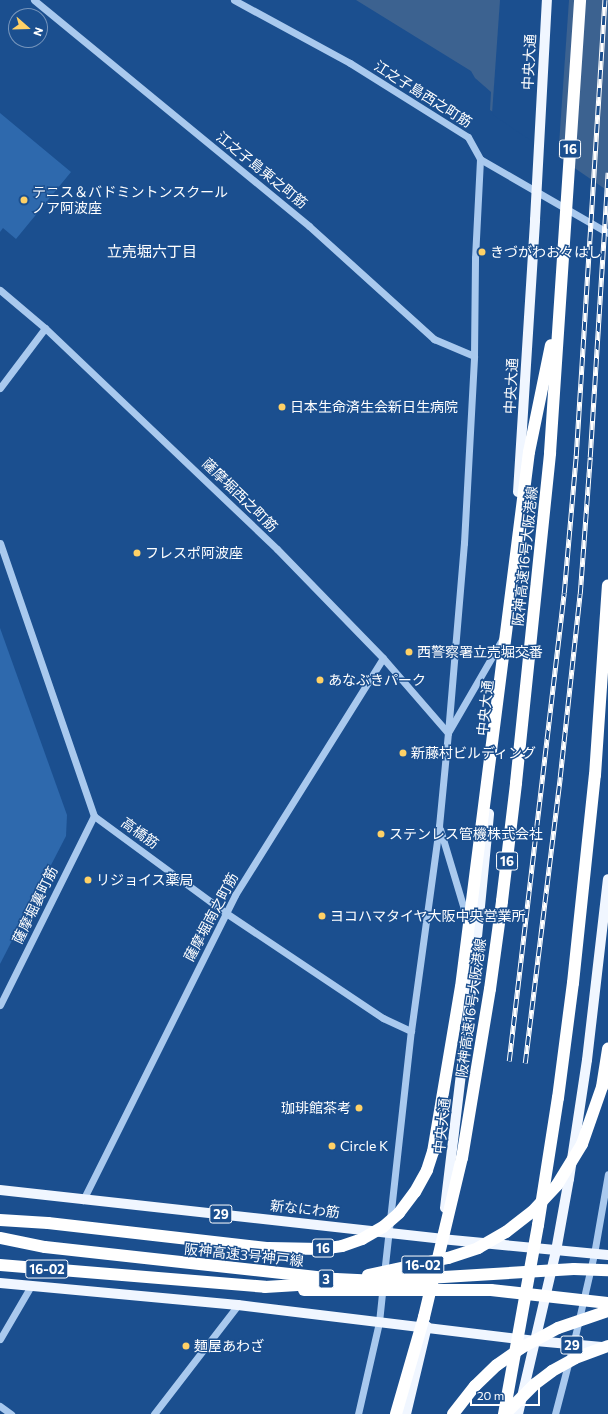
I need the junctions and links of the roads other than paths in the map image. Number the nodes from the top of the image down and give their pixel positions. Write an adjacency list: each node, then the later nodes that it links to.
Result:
1 (34, 0): 10 (street, 江之子島東之町筋)
2 (234, 0): 5 (street, 江之子島西之町筋)
3 (547, 0): 14 (main road, 中央大通, bridge)
4 (580, 0): 8 (highway, 阪神高速16号大阪港線 / 16, bridge)
5 (480, 159): 6 (street); 10 (street)
6 (608, 232)
7 (0, 290): 9 (street, 薩摩堀西之町筋)
8 (561, 298): 28 (highway, 16, bridge); 53 (highway, 阪神高速16号大阪港線 / 16, bridge)
9 (45, 328): 11 (street); 15 (street, 薩摩堀西之町筋)
10 (474, 356): 16 (street)
11 (0, 388)
12 (0, 543): 17 (street)
13 (608, 585): 56 (highway, bridge)
14 (506, 632): 16 (street); 21 (main road, 中央大通)
15 (383, 658): 16 (street, 薩摩堀西之町筋); 20 (street, 薩摩堀南之町筋)
16 (448, 733): 18 (street)
17 (94, 816): 20 (street, 高橋筋); 22 (street, 薩摩堀裏町筋)
18 (439, 826): 21 (street); 23 (street)
19 (608, 879): 32 (main road)
20 (226, 913): 23 (street, 高橋筋); 27 (street, 薩摩堀南之町筋)
21 (476, 947): 31 (main road, 中央大通)
22 (0, 1005)
23 (411, 1031): 29 (street)
24 (608, 1048): 39 (highway, 16-02, bridge)
25 (608, 1174): 33 (street)
26 (0, 1190): 27 (main road, 新なにわ筋 / 29)
27 (83, 1200): 29 (main road, 新なにわ筋 / 29)
28 (0, 1220)
29 (389, 1232): 31 (main road, 新なにわ筋 / 29); 43 (street)
30 (0, 1238): 36 (highway, 阪神高速3号神戸線 / 3, bridge)
31 (441, 1239): 32 (main road, 新なにわ筋 / 29); 44 (main road, 中央大通)
32 (556, 1251): 33 (main road, 新なにわ筋 / 29); 46 (main road)
33 (594, 1254): 34 (main road, 新なにわ筋 / 29); 47 (street)
34 (608, 1255)
35 (0, 1265): 39 (highway, 16-02)
36 (608, 1270)
37 (0, 1283): 38 (main road, 29)
38 (31, 1286): 41 (main road, 29); 45 (street)
39 (265, 1287): 40 (highway, 3, bridge)
40 (608, 1303)
41 (238, 1305): 43 (main road, 29); 51 (street)
42 (608, 1311): 55 (highway, bridge)
43 (379, 1322): 44 (main road, 29); 52 (street)
44 (426, 1329): 46 (main road, 29); 54 (main road, 中央大通)
45 (0, 1339)
46 (536, 1342): 47 (main road, 29); 57 (main road)
47 (573, 1345): 48 (main road, 29); 58 (street)
48 (608, 1346): 56 (highway, bridge)
49 (0, 1406): 50 (street)
50 (12, 1414)
51 (154, 1414)
52 (358, 1414)
53 (396, 1414)
54 (406, 1414)
55 (452, 1414)
56 (505, 1414)
57 (518, 1414)
58 (555, 1414)

